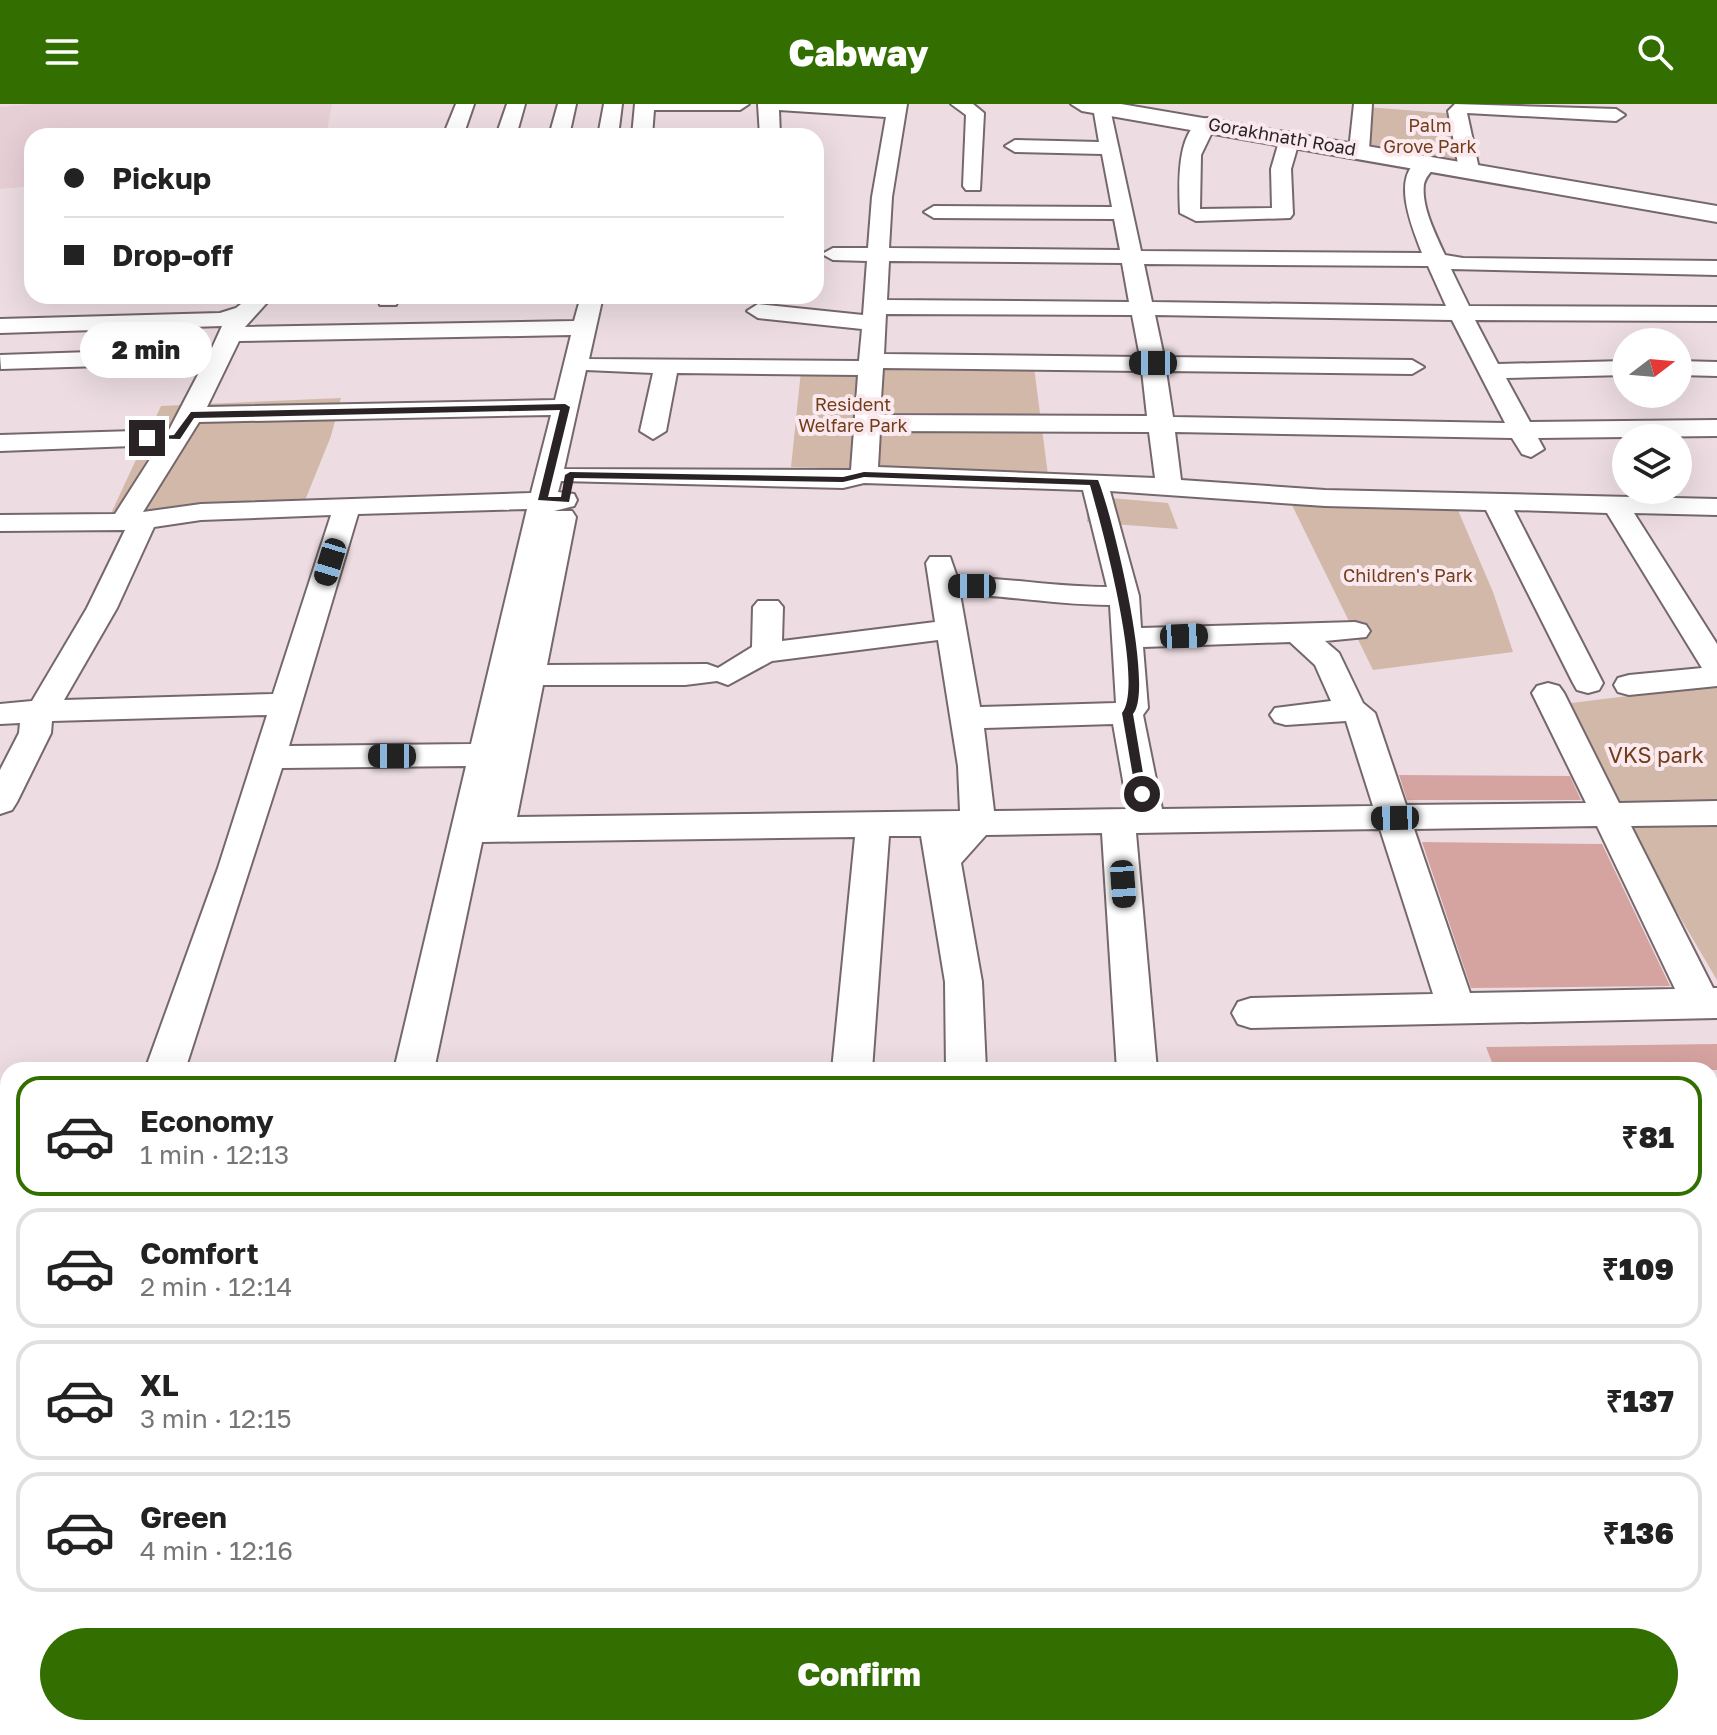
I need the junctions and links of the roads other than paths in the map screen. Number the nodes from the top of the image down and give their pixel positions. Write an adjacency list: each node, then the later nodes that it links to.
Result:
1 (465, 104): 14 (street)
2 (516, 104): 15 (street)
3 (567, 104): 16 (street)
4 (613, 104): 17 (street)
5 (740, 104): 9 (street)
6 (767, 104): 11 (street); 19 (street)
7 (960, 104): 26 (street)
8 (1363, 104): 23 (street)
9 (644, 105): 18 (street)
10 (1092, 105): 13 (main road, Gorakhnath Road); 22 (street)
11 (897, 108): 31 (street)
12 (1616, 115): 25 (street)
13 (1218, 118): 20 (main road, Gorakhnath Road); 20 (street)
14 (456, 128)
15 (508, 128)
16 (561, 128)
17 (609, 128)
18 (643, 128)
19 (769, 128)
20 (1290, 138): 23 (main road, Gorakhnath Road)
21 (1015, 146): 22 (street)
22 (1109, 148): 28 (street)
23 (1359, 150): 24 (main road, Gorakhnath Road)
24 (1429, 162): 25 (main road, Gorakhnath Road); 33 (street)
25 (1469, 169): 29 (main road, Gorakhnath Road)
26 (973, 186)
27 (934, 212): 28 (street)
28 (1121, 213): 32 (street)
29 (1717, 214)
30 (833, 254): 31 (street)
31 (878, 254): 32 (street); 42 (street)
32 (1130, 256): 33 (street); 38 (street)
33 (1437, 260): 34 (street); 40 (street)
34 (1717, 268)
35 (258, 304): 45 (street)
36 (590, 304): 44 (street)
37 (607, 304): 50 (street)
38 (1141, 310): 40 (street); 42 (street); 47 (street)
39 (758, 311): 42 (street)
40 (1464, 313): 41 (street); 55 (street)
41 (1717, 314)
42 (875, 315): 49 (street)
43 (0, 326): 45 (street)
44 (585, 328): 45 (street); 56 (street)
45 (231, 335): 46 (street); 57 (street)
46 (1, 362)
47 (1153, 363): 49 (street); 51 (street); 59 (street)
48 (667, 364): 49 (street); 50 (street); 61 (street)
49 (871, 364): 58 (street)
50 (594, 365): 68 (street)
51 (1412, 367)
52 (1612, 368): 55 (street)
53 (1692, 368): 54 (street)
54 (1717, 369)
55 (1493, 371): 63 (street)
56 (565, 407): 57 (street); 68 (street)
57 (191, 415): 62 (street)
58 (867, 423): 59 (street); 65 (street)
59 (1161, 424): 63 (street); 67 (street)
60 (1717, 428): 63 (street)
61 (653, 431)
62 (176, 437): 64 (street); 74 (street)
63 (1527, 441)
64 (0, 443)
65 (864, 475): 66 (street); 68 (street)
66 (1094, 482): 67 (street); 76 (street)
67 (1169, 487): 69 (street)
68 (559, 492): 72 (street); 84 (street); 96 (street)
69 (1496, 502): 70 (street); 86 (street)
70 (1612, 504)
71 (1615, 504): 73 (street); 83 (street)
72 (347, 506): 74 (street); 89 (street)
73 (1717, 507)
74 (133, 521): 75 (street); 91 (street)
75 (0, 523)
76 (1124, 596): 78 (street); 81 (street)
77 (768, 607): 82 (street)
78 (950, 629): 82 (street); 95 (street)
79 (1355, 631): 80 (street)
80 (1297, 633): 81 (street); 90 (street)
81 (1127, 638): 92 (street)
82 (767, 651): 84 (street)
83 (1717, 668)
84 (530, 676): 106 (street)
85 (1717, 676): 87 (street)
86 (1588, 683)
87 (1629, 685)
88 (1548, 693): 100 (street)
89 (286, 704): 91 (street); 97 (street)
90 (1350, 710): 94 (street); 101 (street)
91 (40, 712): 93 (street); 98 (street)
92 (1127, 713): 95 (street); 104 (street)
93 (0, 714)
94 (1286, 715)
95 (966, 718): 103 (street)
96 (484, 755): 97 (street); 106 (street)
97 (270, 757): 111 (street)
98 (0, 802)
99 (1717, 813): 100 (street)
100 (1607, 815): 101 (street); 108 (street)
101 (1395, 818): 104 (street); 109 (street)
102 (936, 822): 103 (street); 105 (street); 107 (street)
103 (978, 822): 104 (street); 107 (street)
104 (1133, 822): 115 (street)
105 (873, 823): 106 (street); 113 (street)
106 (482, 830): 112 (street)
107 (944, 860): 114 (street)
108 (1709, 1003): 109 (street)
109 (1457, 1011): 110 (street)
110 (1251, 1013)
111 (168, 1062)
112 (416, 1062)
113 (853, 1062)
114 (966, 1062)
115 (1137, 1062)

